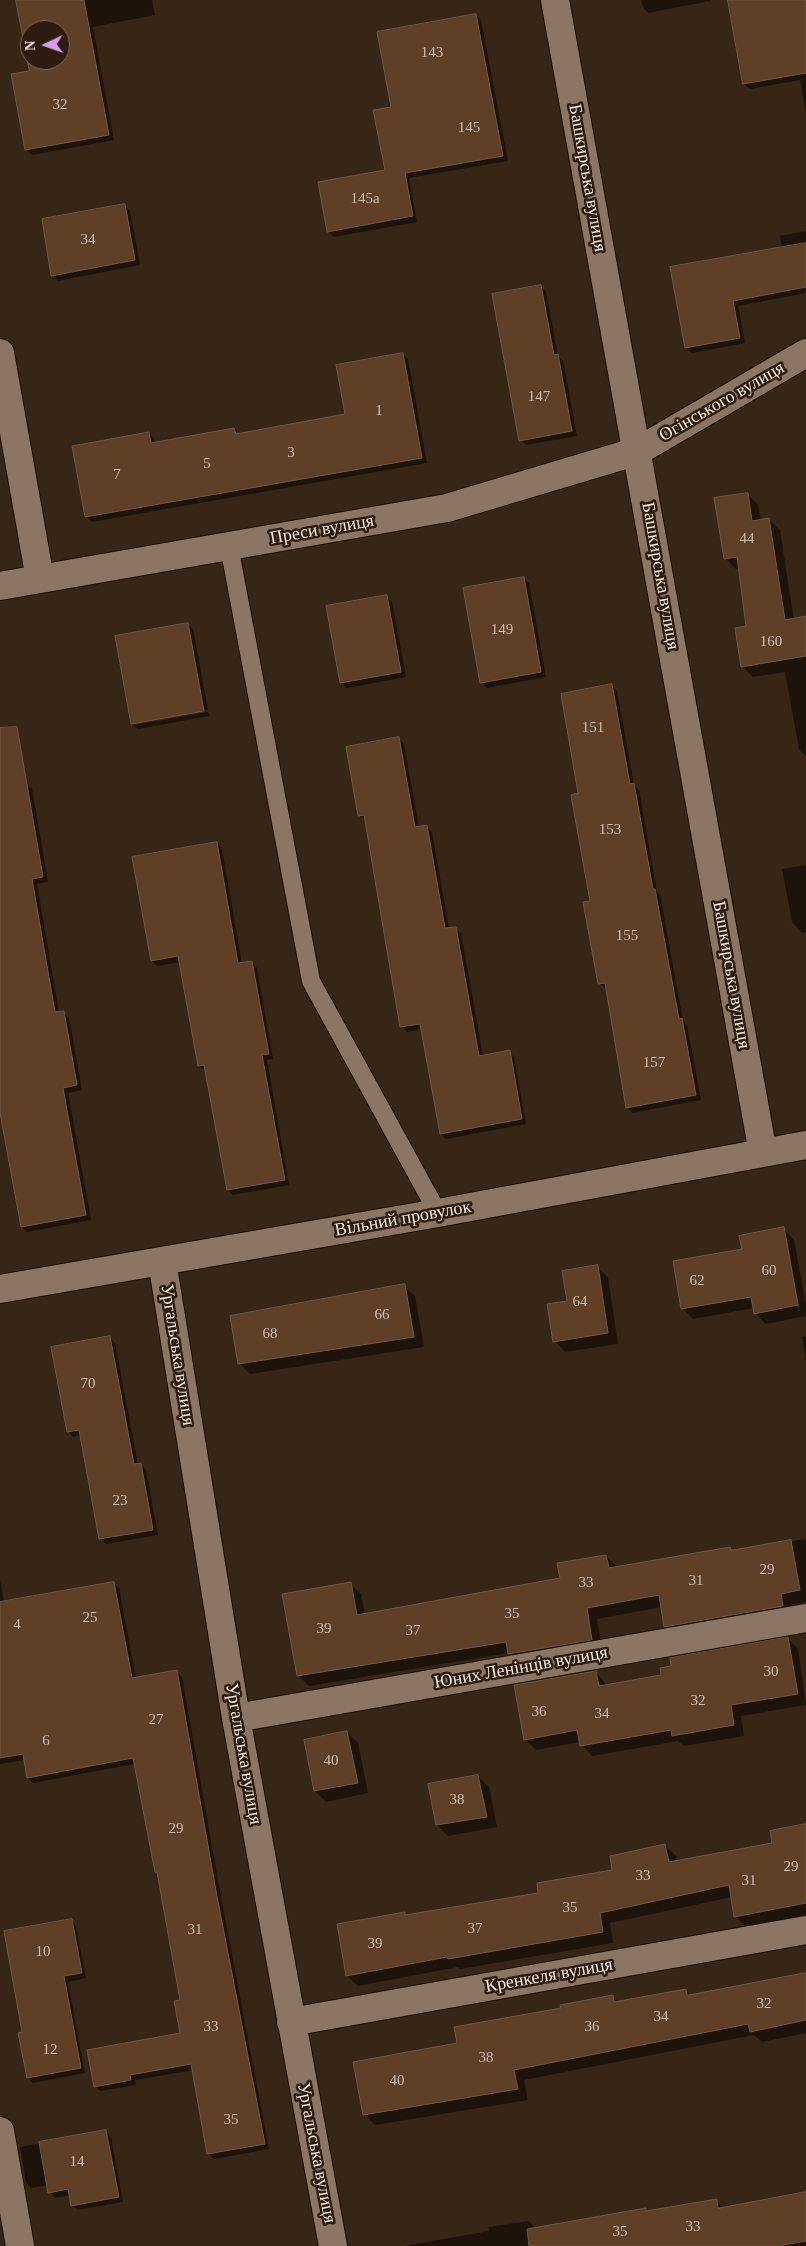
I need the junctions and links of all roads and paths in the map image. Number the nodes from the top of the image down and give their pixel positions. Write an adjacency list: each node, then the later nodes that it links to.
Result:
1 (555, 0): 4 (street, Башкирська вулиця)
2 (0, 352): 6 (street)
3 (806, 353): 4 (street, Огінського вулиця)
4 (638, 451): 5 (street, Преси вулиця); 9 (street, Башкирська вулиця)
5 (229, 546): 6 (street, Преси вулиця); 10 (lane)
6 (40, 579): 7 (street, Преси вулиця)
7 (0, 586)
8 (806, 1145): 9 (street, Вільний провулок)
9 (763, 1153): 10 (street, Вільний провулок)
10 (438, 1214): 11 (street, Вільний провулок)
11 (162, 1261): 12 (street, Вільний провулок); 14 (street, Ургальська вулиця)
12 (0, 1289)
13 (806, 1618): 14 (street, Юних Ленінців вулиця)
14 (236, 1718): 16 (street, Ургальська вулиця)
15 (806, 1930): 16 (street, Кренкеля вулиця)
16 (292, 2022): 19 (street, Ургальська вулиця)
17 (0, 2131): 18 (street)
18 (20, 2246)
19 (333, 2246)

